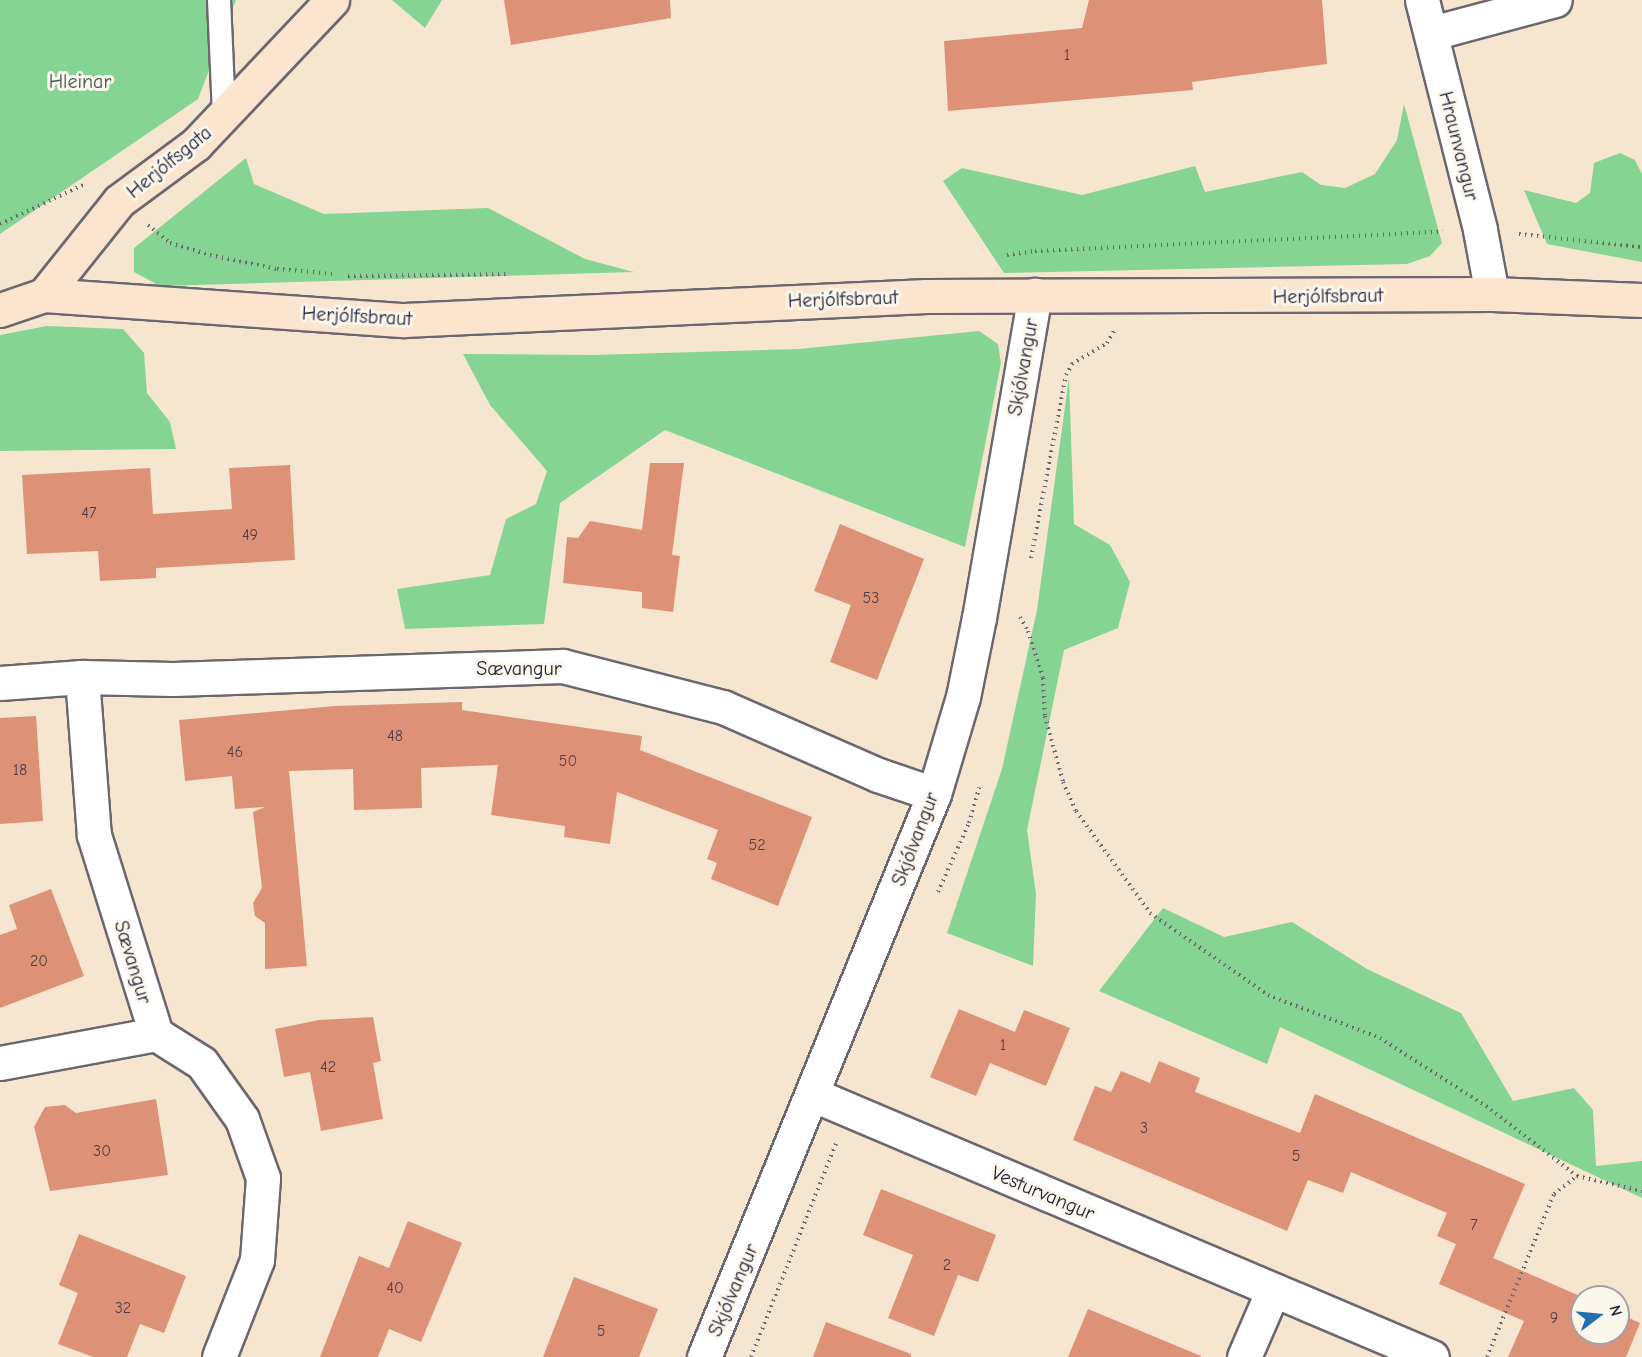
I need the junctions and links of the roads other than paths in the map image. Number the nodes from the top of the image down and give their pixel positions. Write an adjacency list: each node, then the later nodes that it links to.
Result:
1 (219, 0): 6 (lane)
2 (332, 0): 6 (street, Herjólfsgata)
3 (1422, 0): 5 (street, Hraunvangur)
4 (1555, 0): 5 (street)
5 (1432, 33): 7 (street, Hraunvangur)
6 (224, 114): 8 (street, Herjólfsgata)
7 (1492, 294): 9 (street, Herjólfsbraut); 10 (street, Herjólfsbraut)
8 (44, 295): 9 (street, Herjólfsbraut); 11 (street)
9 (1035, 295): 14 (street, Skjólvangur)
10 (1642, 300)
11 (0, 310)
12 (82, 677): 13 (street, Sævangur); 14 (street, Sævangur); 15 (street, Sævangur)
13 (0, 683)
14 (934, 794): 17 (street, Skjólvangur)
15 (156, 1034): 16 (street); 19 (street)
16 (0, 1063)
17 (814, 1095): 18 (street, Vesturvangur); 20 (street, Skjólvangur)
18 (1273, 1290): 21 (street); 22 (street, Vesturvangur)
19 (219, 1357)
20 (704, 1357)
21 (1244, 1357)
22 (1432, 1357)

